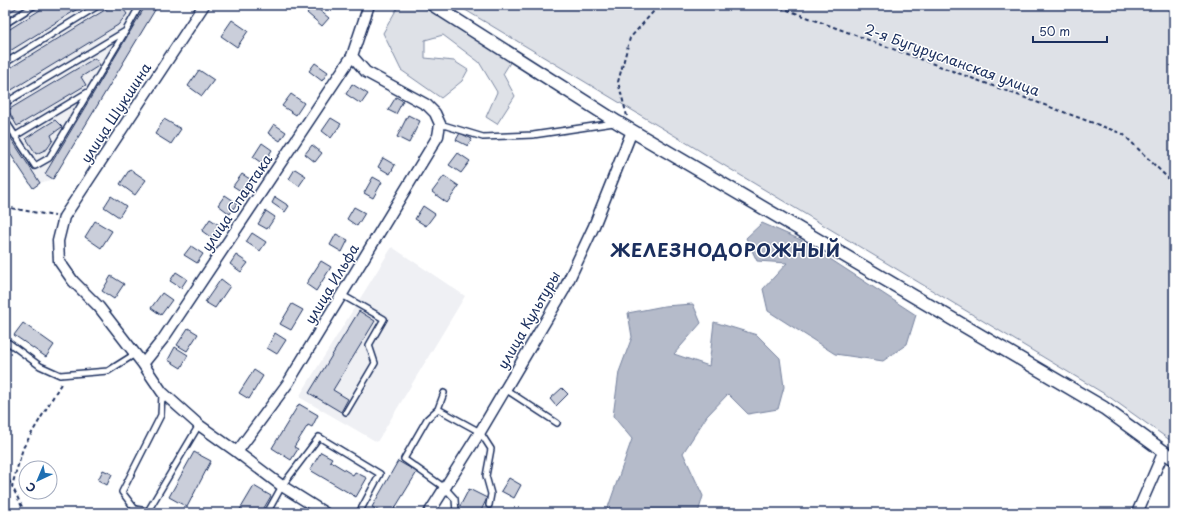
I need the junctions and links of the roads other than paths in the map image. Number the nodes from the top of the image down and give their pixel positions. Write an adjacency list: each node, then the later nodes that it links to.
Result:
1 (35, 5): 7 (lane)
2 (99, 5): 10 (lane)
3 (140, 5): 8 (lane)
4 (368, 5): 9 (street, улица Спартака)
5 (433, 5): 14 (street)
6 (200, 6): 20 (street, улица Шукшина)
7 (5, 24)
8 (125, 32): 11 (lane); 12 (lane)
9 (352, 56): 15 (street); 21 (street, улица Спартака)
10 (5, 63)
11 (88, 92): 17 (lane); 17 (lane)
12 (5, 103)
13 (5, 120): 17 (lane)
14 (617, 122): 15 (lane); 16 (street)
15 (440, 124): 18 (street, улица Ильфа)
16 (632, 131): 22 (street, улица Культуры); 30 (street)
17 (15, 136)
18 (342, 295): 26 (lane); 31 (street, улица Ильфа)
19 (9, 343): 20 (lane)
20 (135, 354): 21 (street, улица Шукшина)
21 (143, 364): 23 (street, улица Шукшина)
22 (505, 389): 27 (lane); 29 (street, улица Культуры)
23 (162, 392): 28 (street, улица Шукшина); 28 (lane)
24 (444, 393): 25 (lane)
25 (438, 409): 29 (lane); 34 (lane)
26 (346, 412)
27 (557, 423)
28 (199, 425): 31 (street, улица Шукшина)
29 (480, 432): 34 (street, улица Культуры); 35 (lane)
30 (1164, 451): 32 (street); 41 (street)
31 (237, 452): 33 (street, улица Шукшина)
32 (1174, 459)
33 (282, 486): 36 (lane); 37 (street, улица Шукшина); 38 (lane)
34 (445, 488): 39 (street, улица Культуры); 40 (lane)
35 (489, 505)
36 (267, 513)
37 (325, 513)
38 (359, 513)
39 (429, 513)
40 (456, 513)
41 (1137, 513)

